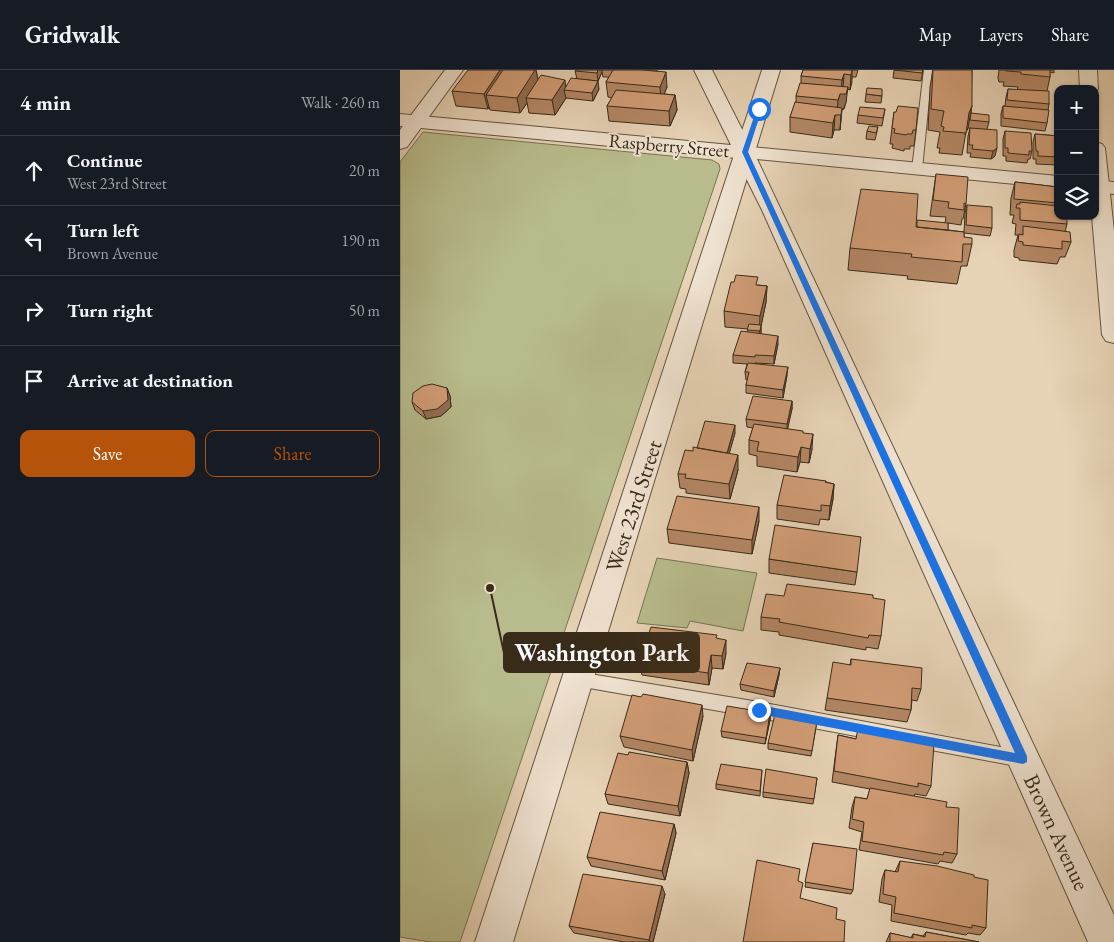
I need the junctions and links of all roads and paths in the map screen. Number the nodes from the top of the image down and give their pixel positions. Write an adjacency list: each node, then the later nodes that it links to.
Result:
1 (454, 70): 7 (street)
2 (703, 70): 9 (street, Brown Avenue)
3 (771, 70): 9 (street, West 23rd Street)
4 (928, 70): 11 (lane)
5 (1088, 70): 6 (street)
6 (1089, 85)
7 (408, 120): 8 (street); 9 (street, Raspberry Street)
8 (400, 144)
9 (745, 152): 11 (street, Raspberry Street); 15 (street, West 23rd Street); 16 (street, Brown Avenue)
10 (1099, 168): 13 (street)
11 (917, 169): 12 (street, Raspberry Street)
12 (1054, 182)
13 (1103, 187): 14 (street)
14 (1114, 335)
15 (578, 679): 16 (lane); 17 (street, West 23rd Street)
16 (1023, 759): 18 (street, Brown Avenue)
17 (494, 942)
18 (1107, 942)

